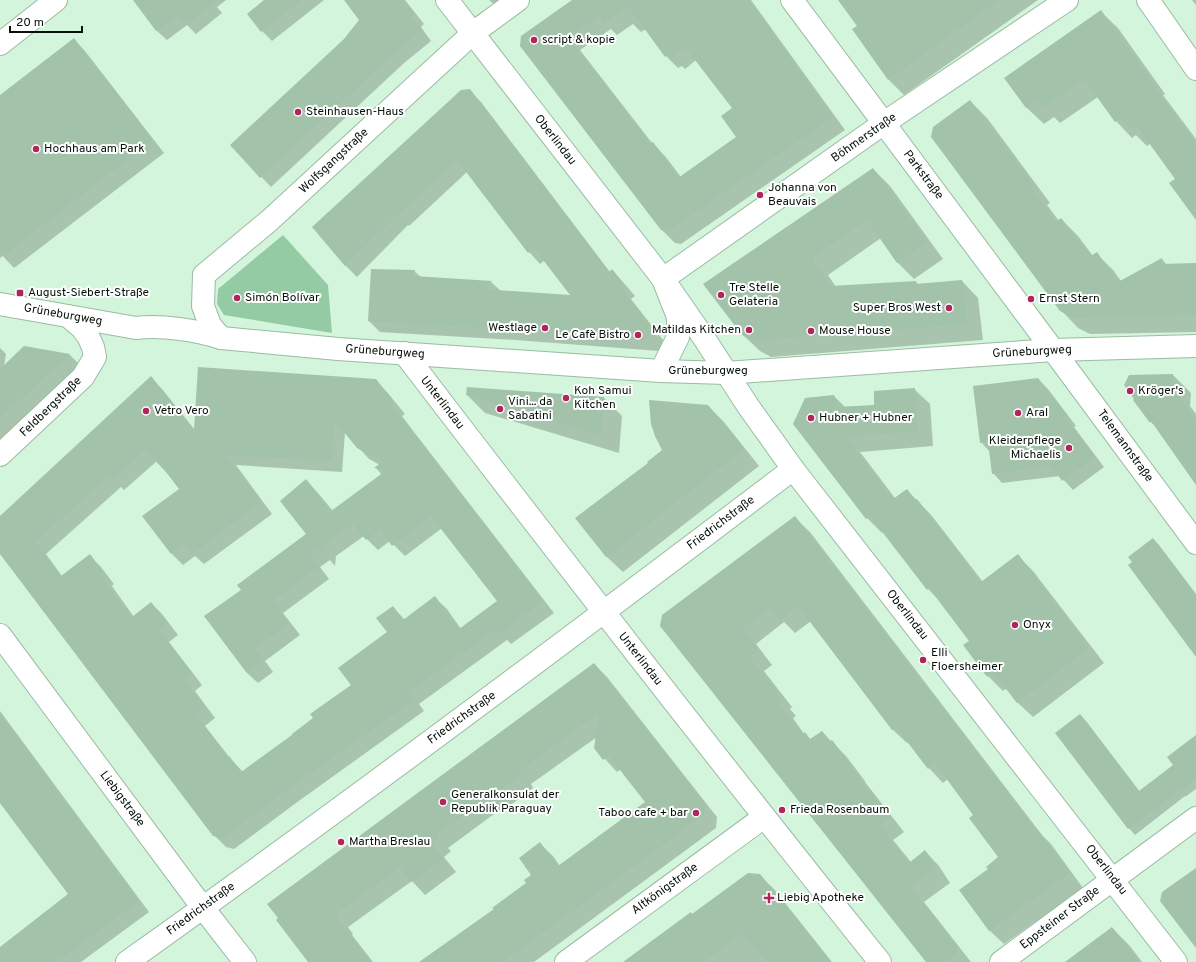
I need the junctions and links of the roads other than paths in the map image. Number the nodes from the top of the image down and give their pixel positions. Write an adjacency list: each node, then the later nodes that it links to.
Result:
1 (56, 0): 8 (street)
2 (447, 0): 7 (street, Oberlindau)
3 (518, 0): 7 (street, Wolfsgangstraße)
4 (792, 0): 10 (street, Parkstraße)
5 (1067, 0): 10 (street, Böhmerstraße)
6 (1148, 0): 9 (street)
7 (473, 33): 11 (street, Oberlindau); 14 (street, Wolfsgangstraße)
8 (0, 44)
9 (1196, 69)
10 (884, 123): 11 (street, Böhmerstraße); 16 (street, Parkstraße)
11 (662, 279): 18 (street, Oberlindau); 19 (street, Oberlindau)
12 (0, 304): 13 (street, Grüneburgweg)
13 (68, 316): 14 (street, Grüneburgweg); 20 (street, Feldbergstraße)
14 (221, 338): 17 (street, Grüneburgweg)
15 (1196, 346): 16 (street, Grüneburgweg)
16 (1053, 350): 19 (street, Grüneburgweg); 22 (street, Telemannstraße)
17 (404, 353): 18 (street, Grüneburgweg); 23 (street, Unterlindau)
18 (661, 371): 19 (street, Grüneburgweg)
19 (726, 373): 21 (street, Oberlindau)
20 (0, 456)
21 (793, 469): 23 (street, Friedrichstraße); 27 (street, Oberlindau)
22 (1196, 543)
23 (604, 613): 25 (street, Unterlindau); 28 (street, Friedrichstraße)
24 (0, 635): 28 (street, Liebigstraße)
25 (764, 817): 31 (street, Altkönigstraße); 32 (street, Unterlindau)
26 (1196, 818): 27 (street, Eppsteiner Straße)
27 (1113, 879): 33 (street, Eppsteiner Straße); 34 (street, Oberlindau)
28 (203, 908): 29 (street, Friedrichstraße); 30 (street, Liebigstraße)
29 (127, 962)
30 (246, 962)
31 (566, 962)
32 (880, 962)
33 (1001, 962)
34 (1176, 962)

